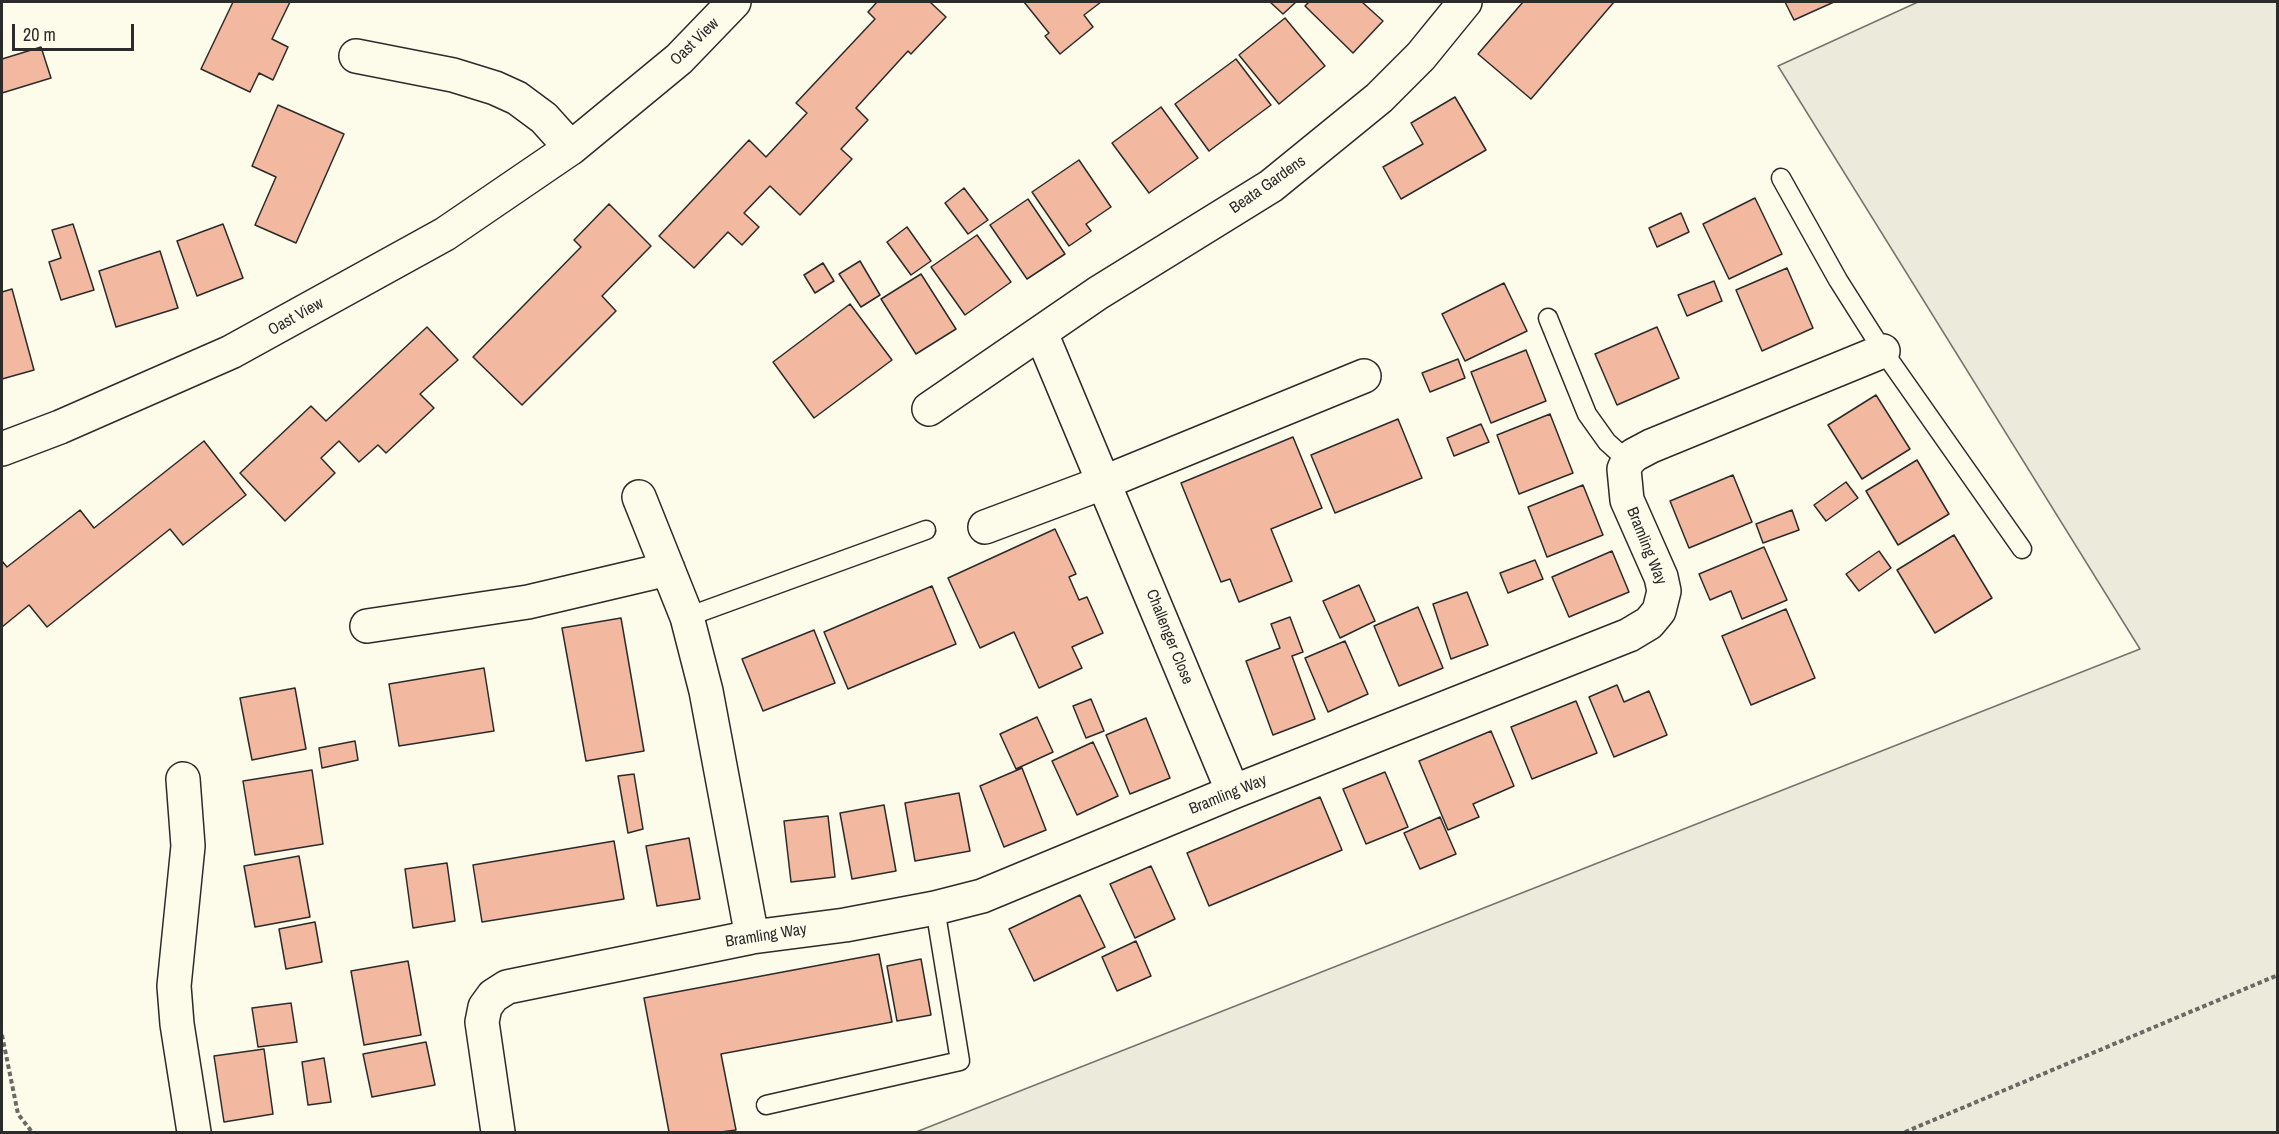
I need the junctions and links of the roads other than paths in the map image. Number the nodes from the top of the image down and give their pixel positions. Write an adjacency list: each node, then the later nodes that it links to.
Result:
1 (734, 2): 4 (street, Oast View)
2 (1465, 2): 7 (street, Beata Gardens)
3 (356, 56): 4 (street)
4 (570, 148): 11 (street, Oast View)
5 (1781, 178): 8 (lane)
6 (1548, 318): 12 (lane)
7 (1041, 333): 10 (street, Beata Gardens); 13 (street)
8 (1883, 351): 12 (street); 17 (lane)
9 (1364, 376): 13 (street)
10 (929, 409)
11 (2, 449)
12 (1628, 461): 22 (street, Bramling Way)
13 (1105, 482): 15 (street); 22 (street, Challenger Close)
14 (639, 497): 18 (street)
15 (986, 527)
16 (926, 530): 19 (lane)
17 (2022, 549)
18 (668, 568): 19 (street); 20 (street)
19 (687, 617): 24 (street)
20 (367, 626)
21 (183, 779): 26 (street)
22 (1233, 792): 23 (street, Bramling Way)
23 (935, 908): 24 (street, Bramling Way); 25 (lane)
24 (752, 937): 27 (street, Bramling Way)
25 (766, 1105)
26 (194, 1132)
27 (498, 1132)

